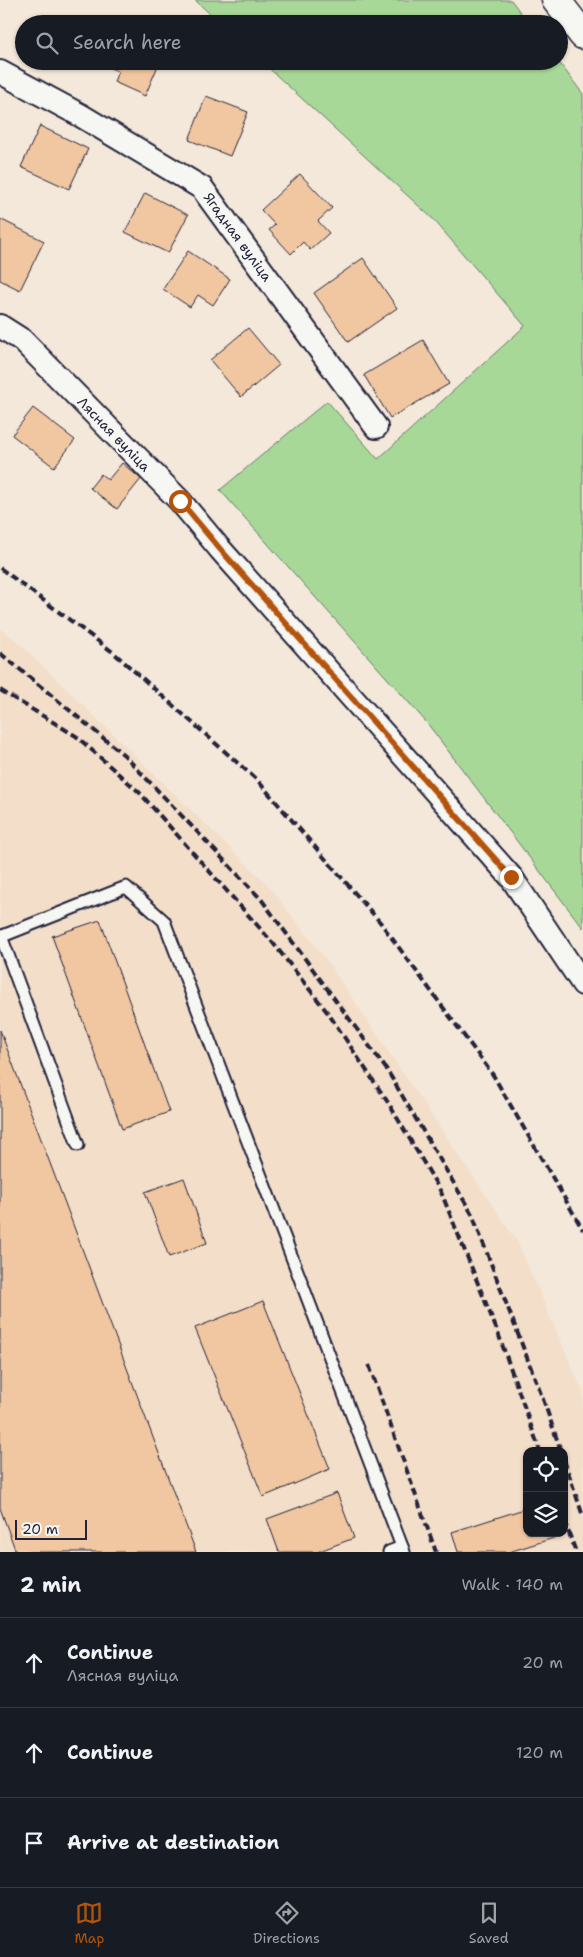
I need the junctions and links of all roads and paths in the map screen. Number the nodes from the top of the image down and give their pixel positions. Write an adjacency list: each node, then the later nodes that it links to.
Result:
1 (556, 0): 2 (main road)
2 (568, 15)
3 (568, 16): 4 (main road)
4 (583, 35)
5 (0, 72): 7 (street, Ягадная вуліца)
6 (0, 326): 9 (street, Лясная вуліца)
7 (376, 427)
8 (0, 937): 10 (lane); 11 (lane)
9 (583, 984)
10 (78, 1144)
11 (403, 1550): 12 (lane)
12 (388, 1552)

